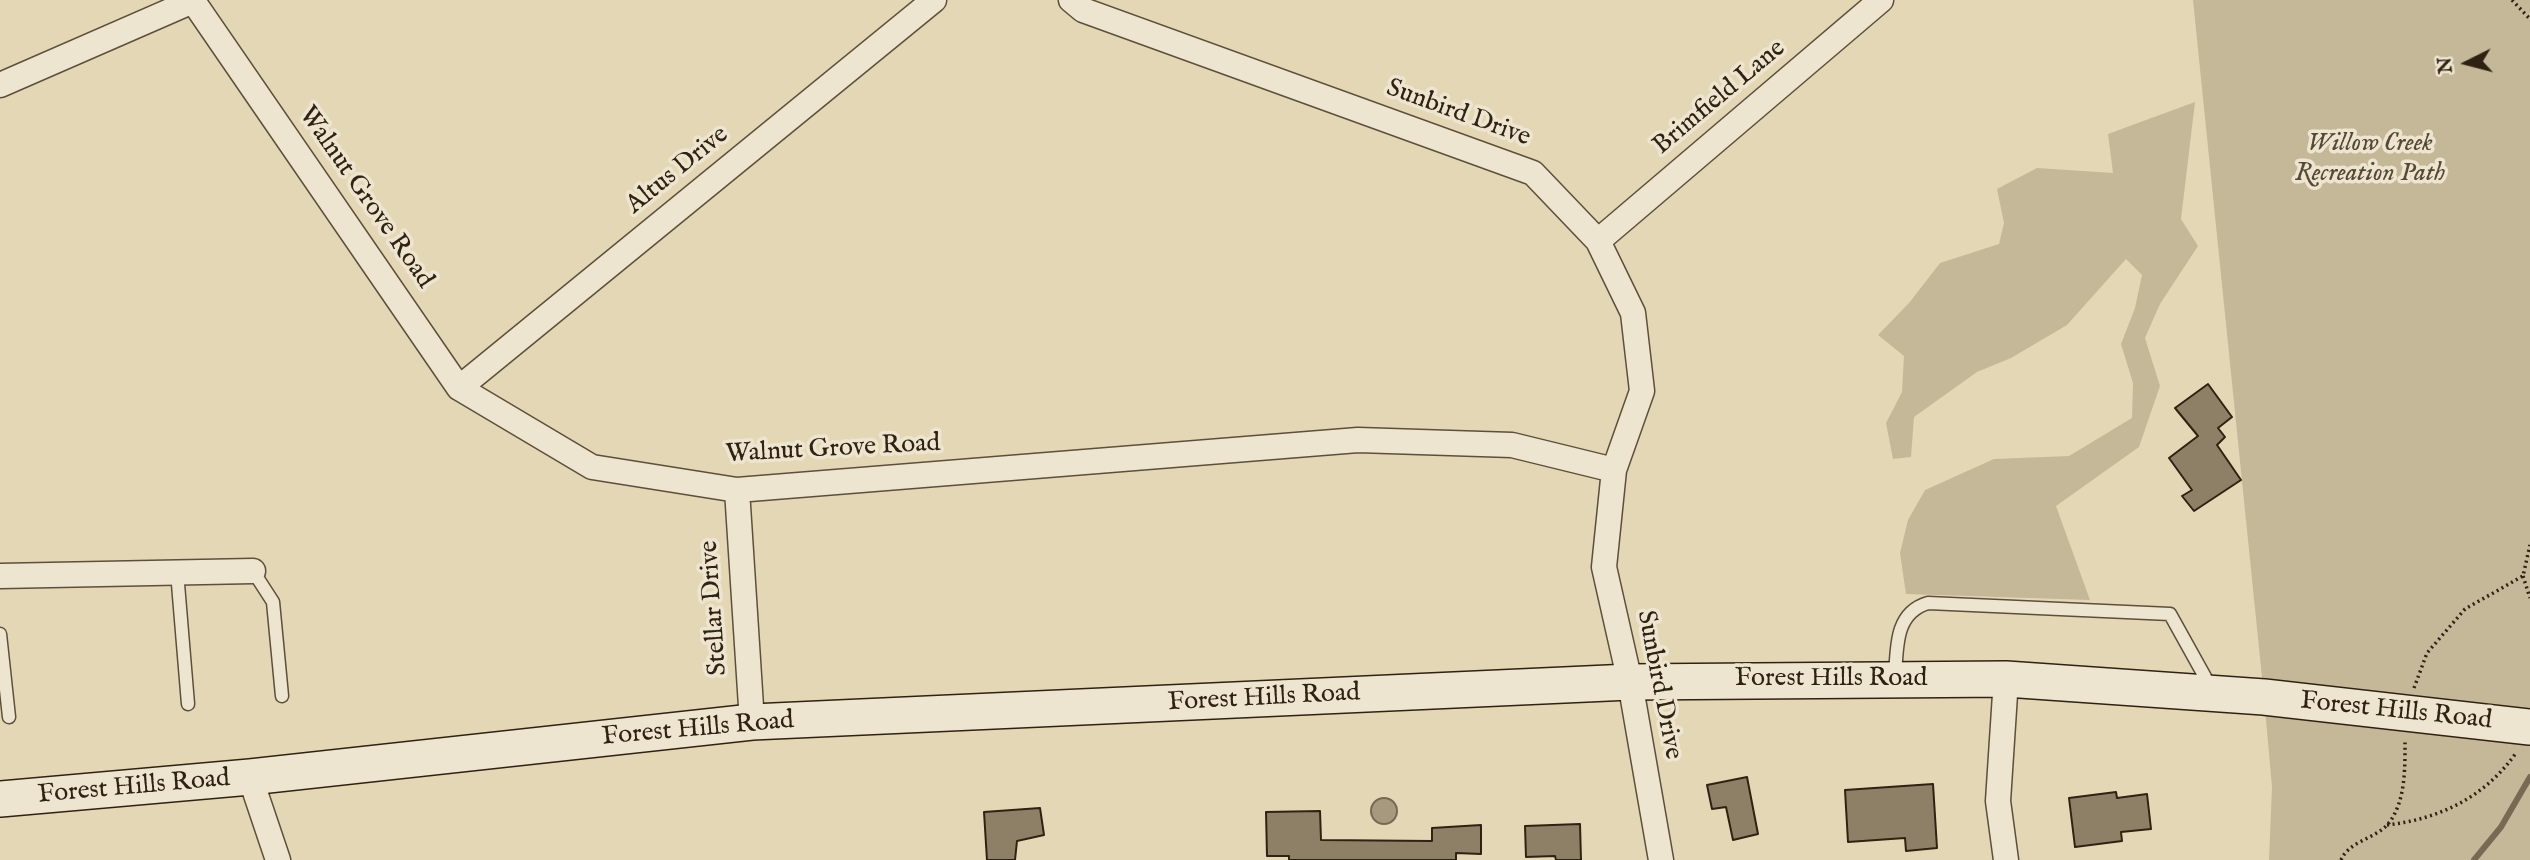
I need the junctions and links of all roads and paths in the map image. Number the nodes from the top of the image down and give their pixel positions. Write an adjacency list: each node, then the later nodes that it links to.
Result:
1 (934, 0): 9 (street, Altus Drive)
2 (1071, 0): 8 (street, Sunbird Drive)
3 (1881, 0): 8 (street, Brimfield Lane)
4 (2512, 0): 6 (path)
5 (194, 1): 7 (street); 9 (street, Walnut Grove Road)
6 (2530, 19)
7 (0, 85)
8 (1598, 242): 10 (street, Sunbird Drive)
9 (459, 388): 11 (street, Walnut Grove Road)
10 (1614, 470): 11 (street, Walnut Grove Road); 20 (street, Sunbird Drive)
11 (737, 490): 25 (street, Stellar Drive)
12 (253, 570): 13 (street); 22 (lane)
13 (177, 572): 14 (street); 23 (lane)
14 (0, 576)
15 (2523, 576): 16 (path)
16 (2530, 598)
17 (0, 634): 24 (lane)
18 (2006, 679): 19 (street, Forest Hills Road); 21 (street, Forest Hills Road); 32 (street)
19 (1895, 680): 20 (street, Forest Hills Road); 21 (lane)
20 (1630, 682): 25 (street, Forest Hills Road); 31 (street, Sunbird Drive)
21 (2205, 693): 26 (street, Forest Hills Road)
22 (282, 696)
23 (188, 704)
24 (9, 718)
25 (752, 722): 27 (street, Forest Hills Road)
26 (2525, 736): 29 (path)
27 (250, 777): 28 (street, Forest Hills Road); 30 (street)
28 (0, 799)
29 (2387, 825)
30 (278, 860)
31 (1661, 860)
32 (2006, 860)

